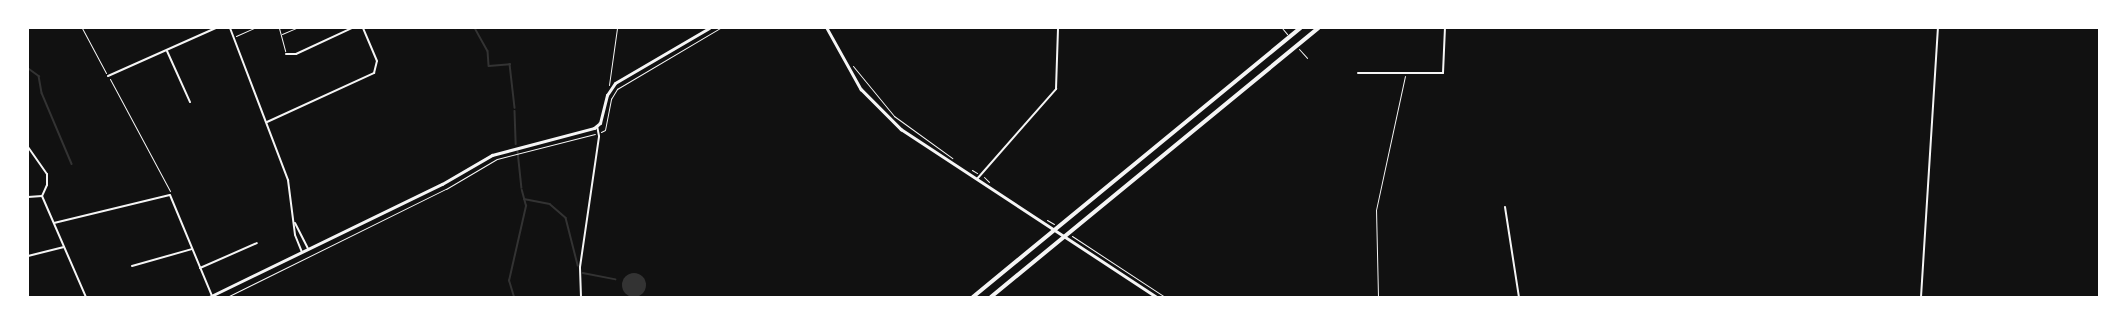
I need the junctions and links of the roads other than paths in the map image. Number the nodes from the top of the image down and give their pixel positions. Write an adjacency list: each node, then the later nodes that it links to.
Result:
1 (216, 28): 12 (street)
2 (230, 28): 17 (street)
3 (352, 28): 13 (street)
4 (363, 28): 17 (street)
5 (709, 28): 18 (main road)
6 (827, 28): 20 (street)
7 (1058, 28): 20 (street)
8 (1300, 28): 37 (highway)
9 (1318, 28): 38 (highway)
10 (1445, 28): 14 (street)
11 (1938, 28): 41 (street)
12 (167, 51): 15 (street); 16 (street)
13 (286, 54)
14 (1358, 72)
15 (108, 76)
16 (190, 102)
17 (267, 122): 24 (street)
18 (597, 126): 28 (main road); 36 (street)
19 (28, 147): 21 (street)
20 (976, 179): 39 (street)
21 (42, 196): 22 (street); 25 (street)
22 (28, 197)
23 (1506, 207): 40 (street)
24 (294, 220): 28 (street); 30 (street)
25 (54, 223): 27 (street); 29 (street)
26 (257, 243): 33 (street)
27 (64, 247): 31 (street); 35 (street)
28 (308, 248): 30 (main road)
29 (192, 249): 32 (street); 33 (street)
30 (302, 252): 34 (main road)
31 (28, 256)
32 (132, 266)
33 (200, 268): 34 (street)
34 (212, 296)
35 (86, 297)
36 (581, 297)
37 (973, 297)
38 (991, 297)
39 (1157, 297)
40 (1519, 297)
41 (1921, 297)

